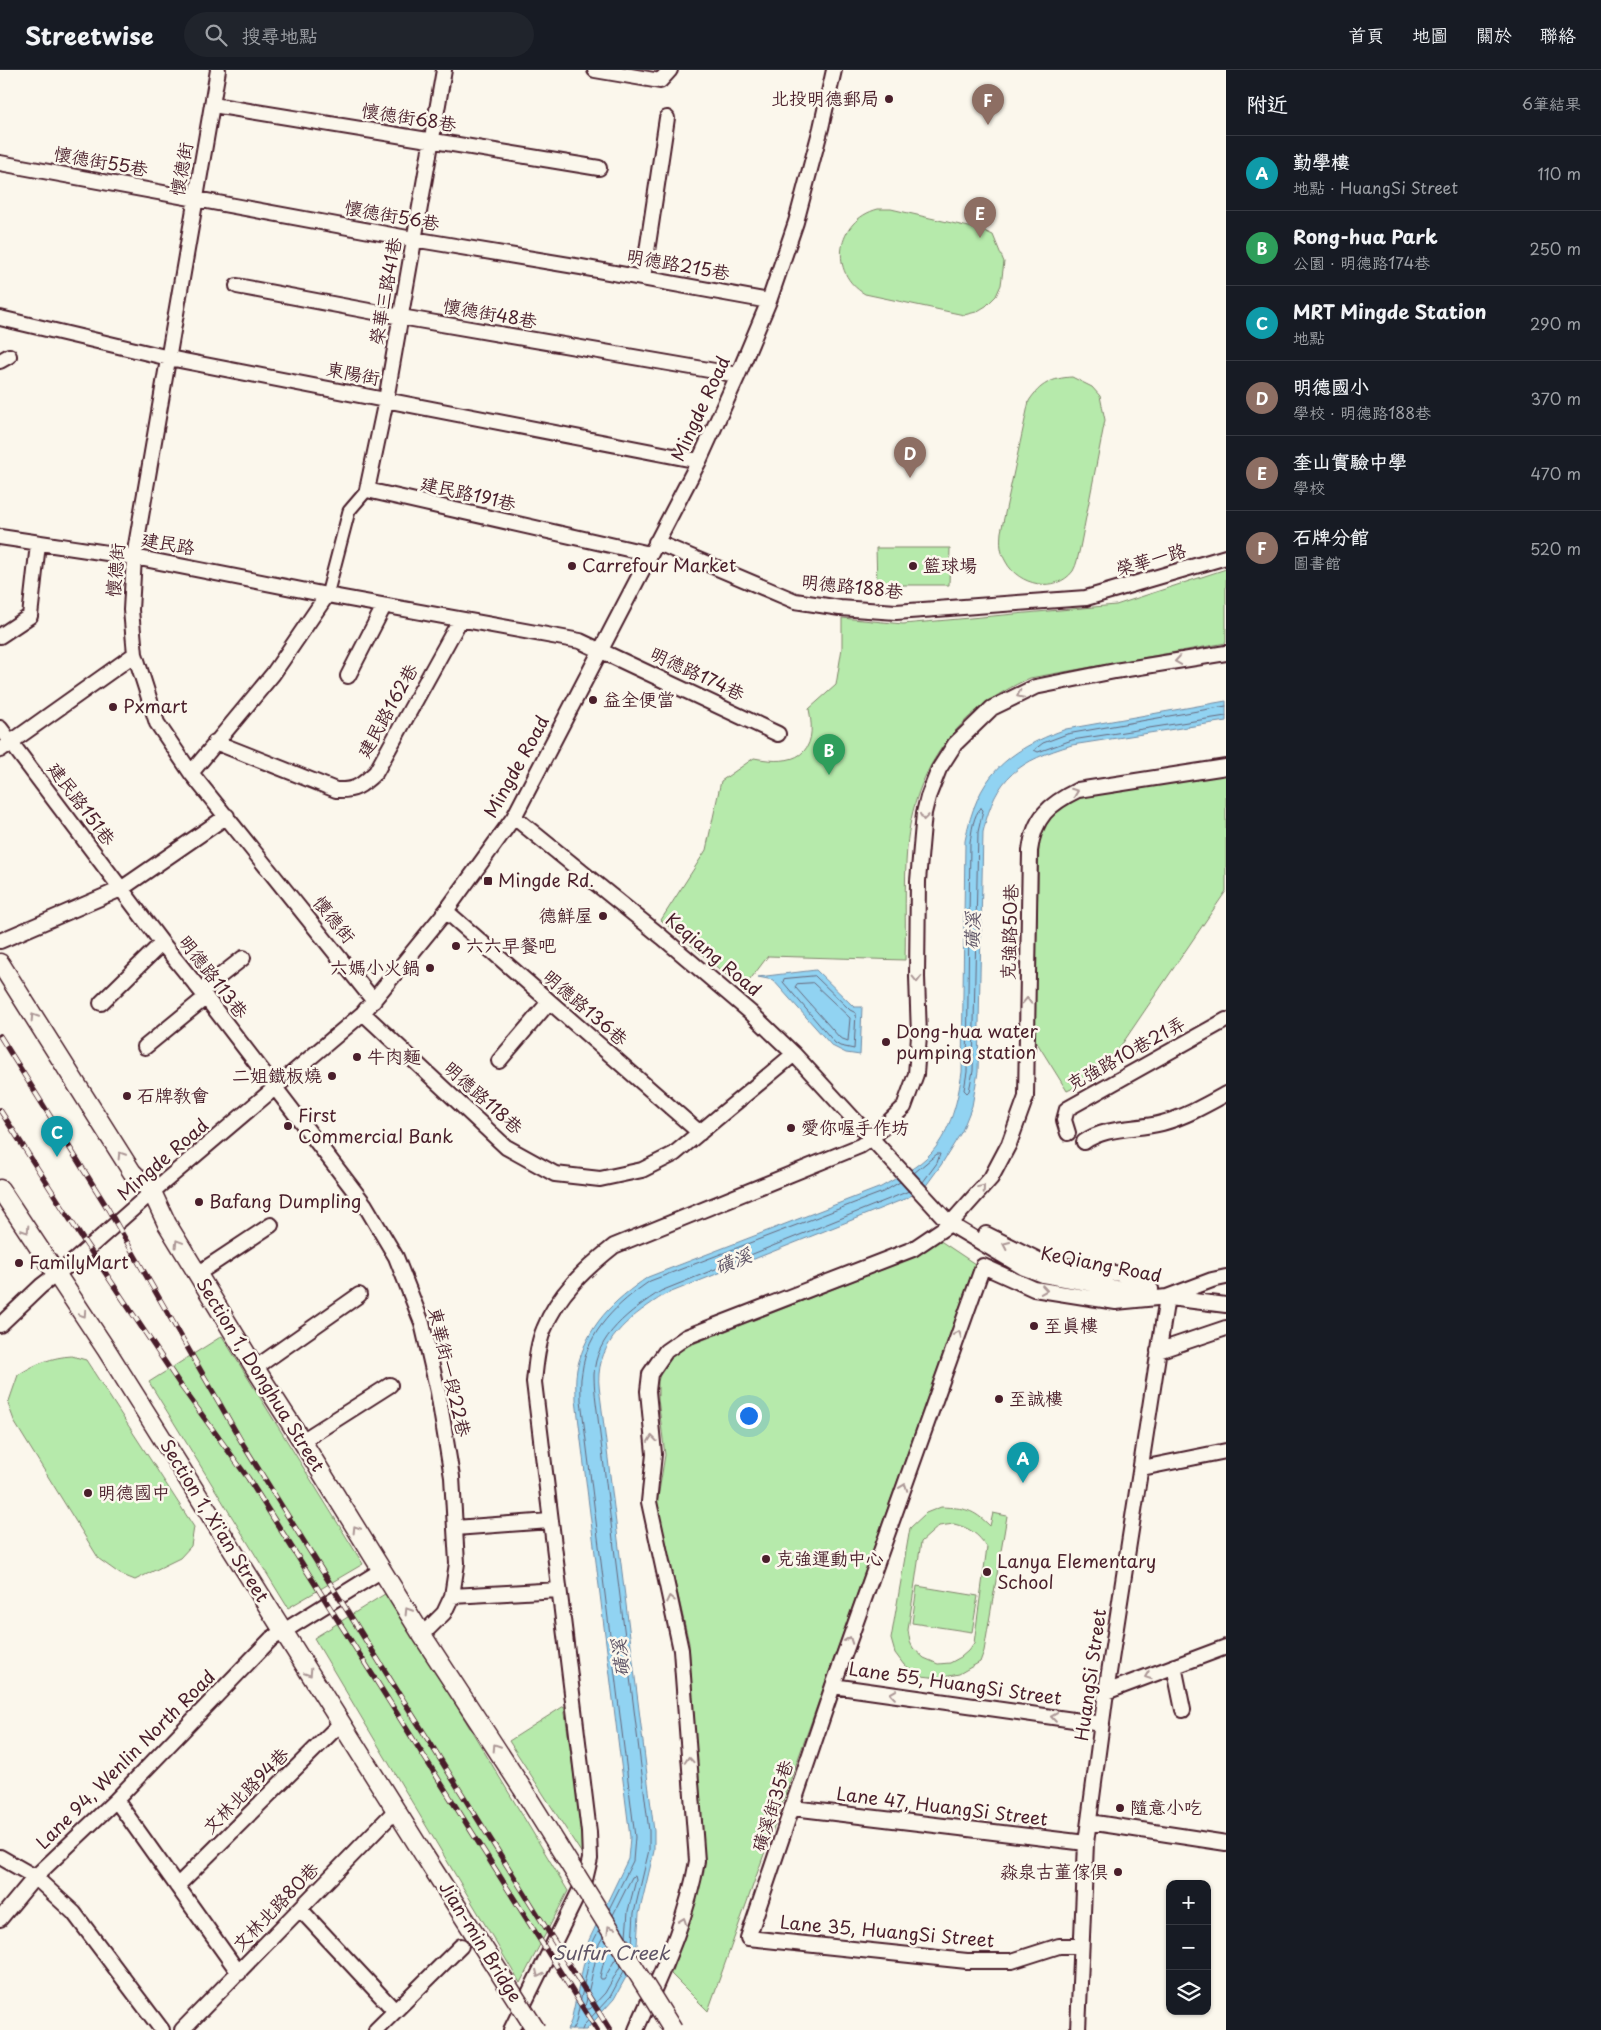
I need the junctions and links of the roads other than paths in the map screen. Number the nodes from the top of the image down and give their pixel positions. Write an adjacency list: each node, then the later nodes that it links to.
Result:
1 (218, 70): 6 (street, 懷德街)
2 (444, 70): 8 (street, 榮華三路41巷)
3 (595, 70): 4 (street)
4 (670, 70)
5 (834, 70): 16 (street, Mingde Road)
6 (213, 105): 8 (street, 懷德街68巷); 11 (street, 懷德街)
7 (667, 118): 14 (street)
8 (431, 140): 10 (street, 懷德街68巷); 12 (street, 榮華三路41巷)
9 (0, 163): 11 (street, 懷德街55巷)
10 (599, 168)
11 (196, 198): 12 (street, 懷德街56巷); 19 (street, 懷德街)
12 (413, 239): 13 (street, 懷德街56巷); 17 (street, 榮華三路41巷)
13 (581, 267): 14 (street, 明德路215巷)
14 (643, 278): 16 (street, 明德路215巷)
15 (237, 286): 17 (street, 懷德街48巷)
16 (769, 301): 20 (street, Mingde Road)
17 (400, 317): 20 (street, 懷德街48巷); 21 (street, 榮華三路41巷)
18 (0, 318): 19 (street, 東陽街)
19 (169, 358): 21 (street, 東陽街); 27 (street, 懷德街)
20 (738, 375): 22 (street, Mingde Road)
21 (386, 400): 22 (street, 東陽街); 23 (street)
22 (699, 461): 26 (street, Mingde Road)
23 (368, 490): 26 (street, 建民路191巷); 29 (street)
24 (0, 537): 25 (street, 建民路)
25 (38, 544): 27 (street, 建民路); 33 (street)
26 (653, 548): 30 (street, 明德路188巷); 34 (street, Mingde Road)
27 (134, 557): 29 (street, 建民路); 36 (street, 懷德街)
28 (1226, 557): 30 (street, 榮華一路)
29 (327, 595): 31 (street, 建民路); 40 (street)
30 (1086, 598)
31 (384, 606): 32 (street, 建民路); 37 (street)
32 (460, 620): 34 (street, 建民路); 40 (street, 建民路162巷)
33 (0, 636)
34 (600, 650): 39 (street, 明德路174巷); 45 (street, Mingde Road)
35 (1226, 653): 65 (street, one-way to 65)
36 (135, 654): 41 (street); 43 (street, 懷德街)
37 (348, 676)
38 (0, 728): 41 (street, 建民路151巷)
39 (778, 734)
40 (215, 742): 43 (street)
41 (5, 746): 46 (street, 建民路151巷)
42 (1226, 767): 69 (street, 克強路50巷, one-way to 42)
43 (190, 773): 44 (street, 懷德街)
44 (227, 816): 46 (street); 53 (street, 懷德街)
45 (514, 817): 47 (street, Mingde Road); 59 (street, Keqiang Road)
46 (121, 889): 48 (street); 49 (street, 明德路113巷)
47 (446, 911): 53 (street, Mingde Road); 54 (street, 明德路136巷)
48 (0, 941)
49 (162, 943): 52 (street, 明德路113巷); 55 (street)
50 (243, 958): 52 (street)
51 (0, 963): 68 (street, Section 1, Donghua Street, one-way to 51)
52 (203, 994): 58 (street); 61 (street, 明德路113巷)
53 (374, 1001): 56 (street, Mingde Road)
54 (548, 1002): 60 (street); 63 (street, 明德路136巷)
55 (101, 1003)
56 (363, 1013): 61 (street, Mingde Road); 63 (street, 明德路118巷)
57 (1226, 1020): 64 (street, 克強路10巷21弄)
58 (145, 1047)
59 (794, 1054): 63 (street, 明德路118巷); 65 (street, Keqiang Road)
60 (499, 1061)
61 (275, 1089): 68 (street, Mingde Road); 87 (street, 東華街一段22巷)
62 (1226, 1094): 66 (street)
63 (700, 1133)
64 (1068, 1133)
65 (872, 1138): 69 (street, KeQiang Road); 86 (street)
66 (1084, 1142)
67 (0, 1189): 72 (street, Section 1, Xi'an Street, one-way to 72)
68 (152, 1192): 72 (street, Mingde Road); 73 (street, Section 1, Donghua Street, one-way to 68)
69 (950, 1224): 76 (street, KeQiang Road); 121 (street, 克強路50巷, one-way to 69)
70 (272, 1225): 73 (street)
71 (986, 1234): 76 (street, one-way to 71)
72 (55, 1274): 78 (street, Mingde Road); 91 (street, Section 1, Xi'an Street, one-way to 91)
73 (197, 1274): 81 (street, Section 1, Donghua Street)
74 (1226, 1277): 76 (street)
75 (359, 1295): 81 (street)
76 (1167, 1297): 77 (street, KeQiang Road); 80 (street, HuangSi Street); 95 (street, 磺溪街35巷, one-way to 76)
77 (1226, 1305)
78 (0, 1325)
79 (1226, 1328): 80 (street)
80 (1158, 1351): 85 (street, HuangSi Street)
81 (254, 1368): 83 (street, Section 1, Donghua Street)
82 (390, 1385): 83 (street)
83 (302, 1441): 88 (street, Section 1, Donghua Street, one-way to 83)
84 (1226, 1451): 85 (street)
85 (1142, 1468): 96 (street, HuangSi Street)
86 (550, 1521): 87 (street); 89 (street)
87 (455, 1528): 90 (street, 東華街一段22巷)
88 (382, 1570): 91 (street, Lane 94, Wenlin North Road); 92 (street, Section 1, Donghua Street, one-way to 88)
89 (559, 1590): 90 (street); 119 (street, one-way to 119)
90 (452, 1596): 92 (street, 東華街一段22巷)
91 (283, 1632): 98 (street, Section 1, Xi'an Street, one-way to 98); 100 (street, Lane 94, Wenlin North Road)
92 (422, 1635): 122 (street, Section 1, Donghua Street, one-way to 92, bridge)
93 (1226, 1647): 94 (street)
94 (1174, 1666): 96 (street, one-way to 96); 97 (street)
95 (832, 1686): 99 (street, Lane 55, HuangSi Street, one-way to 95); 101 (street, 磺溪街35巷)
96 (1106, 1692): 99 (street, HuangSi Street)
97 (1182, 1710)
98 (341, 1724): 102 (street, Section 1, Xi'an Street); 109 (street, 文林北路94巷)
99 (1102, 1724): 103 (street, HuangSi Street)
100 (116, 1800): 108 (street, Lane 94, Wenlin North Road); 109 (street)
101 (793, 1808): 105 (street, Lane 47, HuangSi Street); 113 (street, Lane 35, HuangSi Street)
102 (396, 1810): 106 (street, Section 1, Xi'an Street); 110 (street, 文林北路80巷)
103 (1089, 1822): 104 (street); 105 (street, HuangSi Street)
104 (1226, 1842)
105 (1086, 1843): 113 (street, HuangSi Street)
106 (424, 1854): 120 (street, Jian-min Bridge, bridge)
107 (0, 1857): 108 (street)
108 (35, 1877): 111 (street, Lane 94, Wenlin North Road); 116 (street)
109 (177, 1886): 114 (street)
110 (300, 1909): 114 (street, 文林北路80巷); 115 (street)
111 (0, 1919)
112 (461, 1946): 115 (street)
113 (1081, 1946): 123 (street, HuangSi Street)
114 (239, 1973): 117 (street, 文林北路80巷)
115 (395, 2011): 118 (street)
116 (162, 2030)
117 (182, 2030)
118 (376, 2030)
119 (511, 2030)
120 (536, 2030)
121 (636, 2030)
122 (673, 2030)
123 (1078, 2030)

